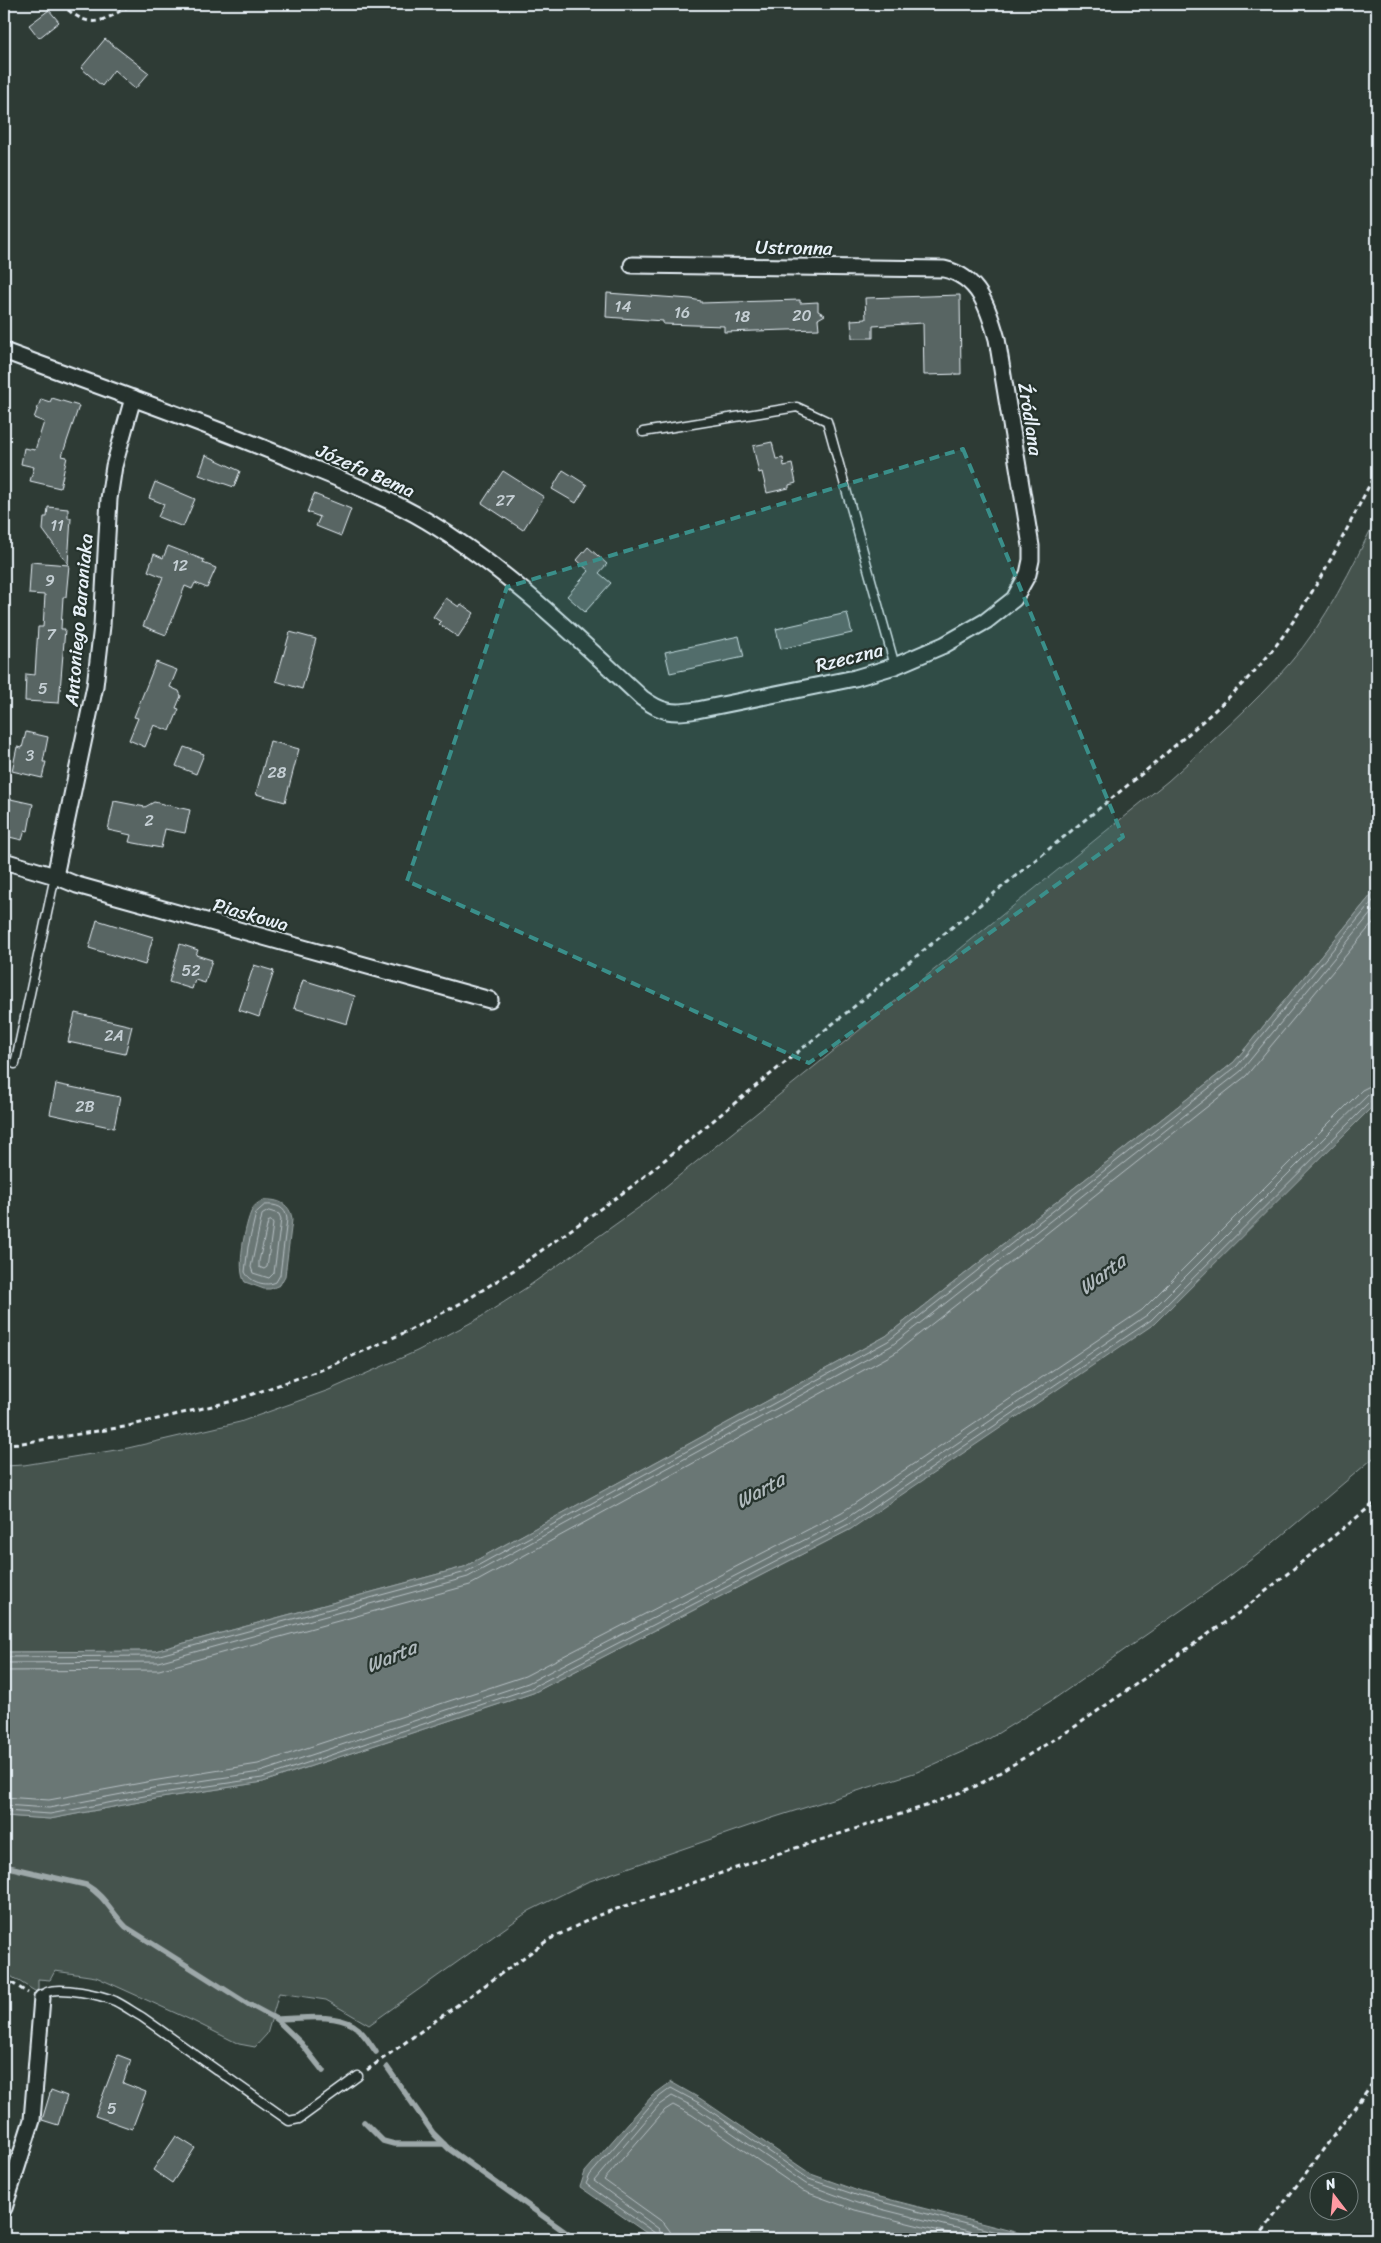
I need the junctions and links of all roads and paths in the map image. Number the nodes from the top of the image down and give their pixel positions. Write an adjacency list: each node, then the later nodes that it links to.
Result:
1 (61, 4): 2 (path)
2 (132, 4)
3 (632, 265): 4 (street, Ustronna)
4 (955, 272): 9 (street, Źródlana)
5 (4, 351): 6 (street, Józefa Bema)
6 (132, 398): 11 (street, Józefa Bema); 13 (street, Antoniego Baraniaka)
7 (643, 432): 10 (lane)
8 (1377, 470): 16 (path)
9 (1022, 586): 10 (street, Rzeczna)
10 (895, 666): 11 (street, Rzeczna)
11 (663, 711)
12 (4, 861): 13 (street, Piaskowa)
13 (55, 876): 14 (street, Piaskowa); 15 (lane)
14 (490, 1000)
15 (15, 1064)
16 (4, 1444)
17 (1377, 1500): 20 (path)
18 (4, 1978): 19 (path)
19 (42, 1998): 20 (lane); 22 (street)
20 (358, 2076)
21 (1377, 2077): 23 (path)
22 (4, 2208)
23 (1257, 2239)

